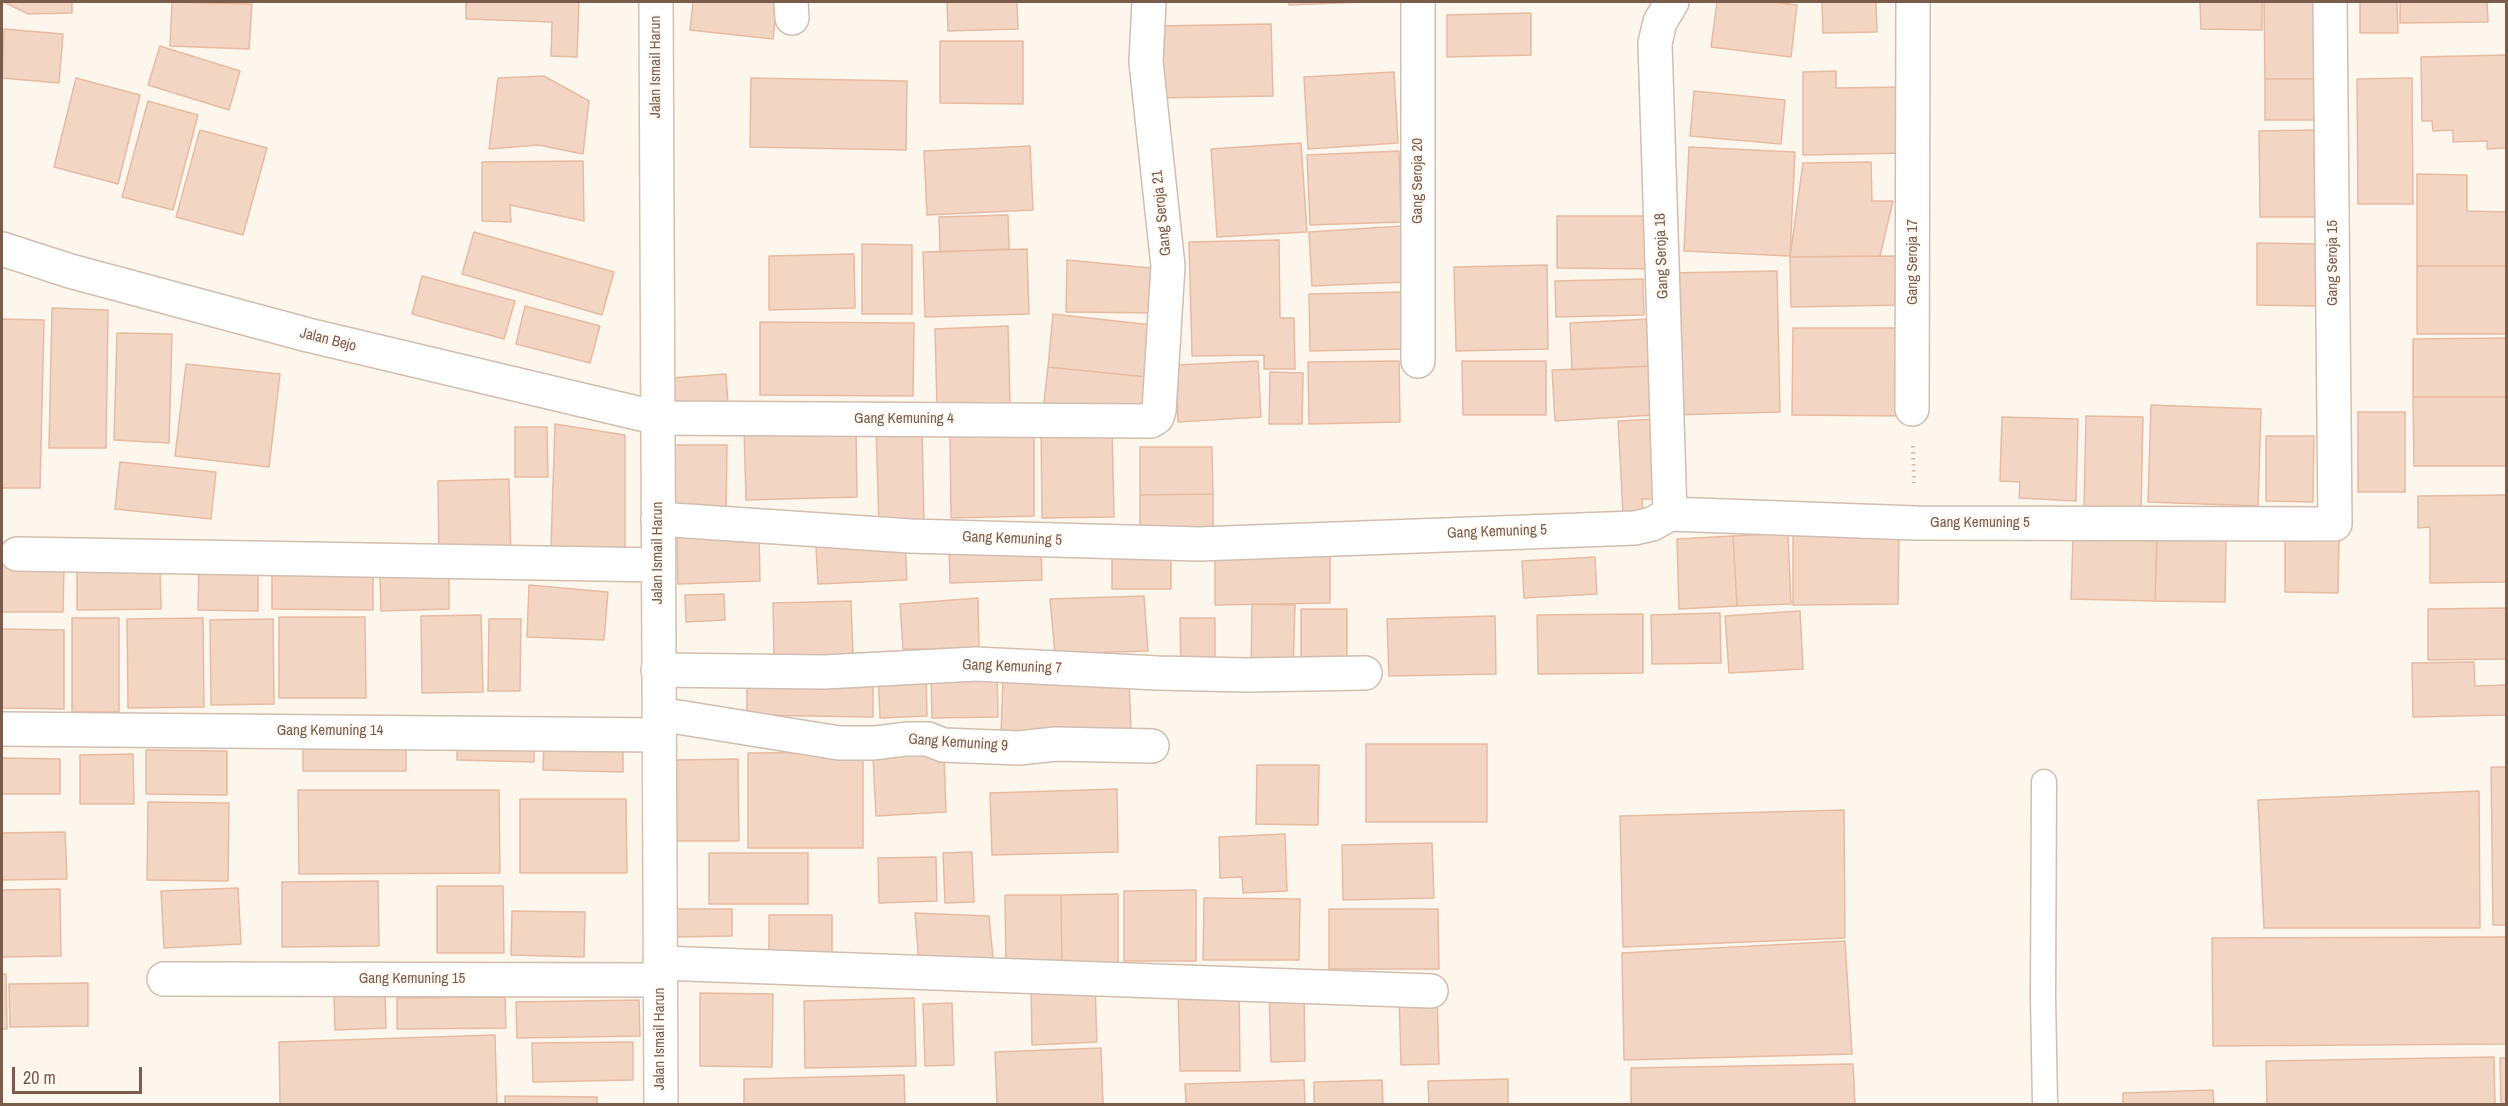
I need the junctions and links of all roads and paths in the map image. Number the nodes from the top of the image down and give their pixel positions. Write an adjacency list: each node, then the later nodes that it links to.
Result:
1 (656, 2): 10 (street, Jalan Ismail Harun)
2 (1149, 2): 11 (street, Gang Seroja 21)
3 (1418, 2): 8 (street, Gang Seroja 20)
4 (1672, 2): 12 (street, Gang Seroja 18)
5 (1913, 2): 9 (street, Gang Seroja 17)
6 (2331, 2): 15 (street, Gang Seroja 15)
7 (2, 249): 10 (street, Jalan Bejo)
8 (1418, 361)
9 (1912, 409): 14 (path)
10 (658, 418): 11 (street, Gang Kemuning 4); 13 (street, Jalan Ismail Harun)
11 (1151, 421)
12 (1670, 514): 13 (street, Gang Kemuning 5); 14 (street, Gang Kemuning 5)
13 (657, 519): 17 (street, Jalan Ismail Harun)
14 (1915, 523): 15 (street, Gang Kemuning 5)
15 (2335, 524)
16 (17, 554): 17 (street)
17 (658, 565): 18 (street, Jalan Ismail Harun)
18 (658, 670): 19 (street, Gang Kemuning 7); 20 (street, Jalan Ismail Harun)
19 (1365, 673)
20 (659, 725): 21 (street, Gang Kemuning 14); 22 (street, Gang Kemuning 9); 24 (street, Jalan Ismail Harun)
21 (2, 729)
22 (1152, 746)
23 (2044, 782): 28 (lane)
24 (660, 971): 25 (street, Gang Kemuning 15); 26 (street, Gang Kemuning 15); 27 (street, Jalan Ismail Harun)
25 (164, 979)
26 (1431, 991)
27 (661, 1104)
28 (2045, 1104)

